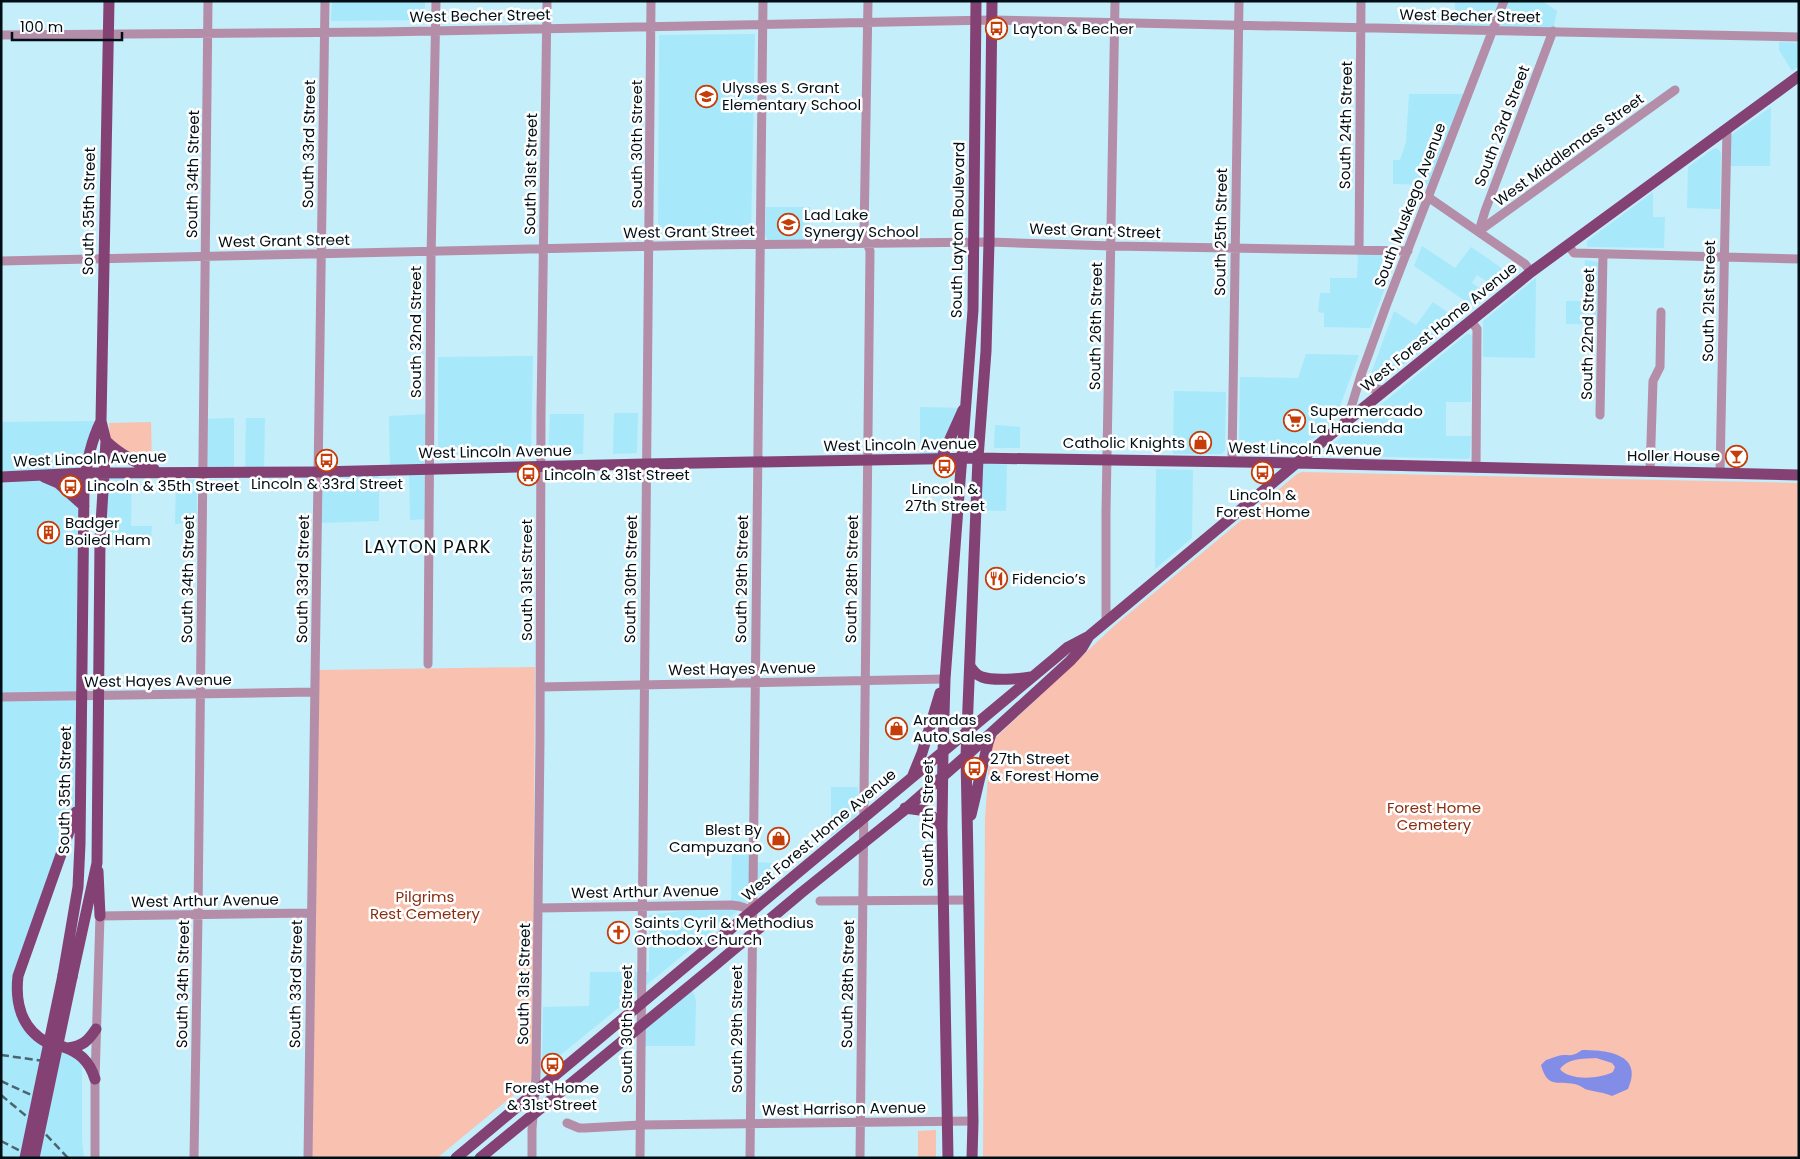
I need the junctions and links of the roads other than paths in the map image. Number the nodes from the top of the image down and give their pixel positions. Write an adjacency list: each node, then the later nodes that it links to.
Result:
1 (109, 1): 30 (main road, South 35th Street)
2 (208, 1): 28 (street, South 34th Street)
3 (325, 1): 27 (street, South 33rd Street)
4 (436, 1): 25 (street, South 32nd Street)
5 (547, 1): 22 (street, South 31st Street)
6 (651, 1): 21 (street, South 30th Street)
7 (763, 1): 19 (street, South 29th Street)
8 (868, 1): 17 (street, South 28th Street)
9 (976, 1): 15 (main road, South Layton Boulevard)
10 (992, 1): 16 (main road, South Layton Boulevard)
11 (1115, 1): 18 (street, South 26th Street)
12 (1239, 1): 20 (street, South 25th Street)
13 (1361, 1): 23 (street, South 24th Street)
14 (1504, 1): 24 (street, South Muskego Avenue)
15 (976, 20): 16 (street, West Becher Street); 17 (street, West Becher Street); 37 (main road, South Layton Boulevard)
16 (992, 20): 18 (street, West Becher Street); 38 (main road, South Layton Boulevard)
17 (868, 22): 19 (street, West Becher Street); 40 (street, South 28th Street)
18 (1115, 22): 20 (street, West Becher Street); 43 (street, South 26th Street)
19 (762, 24): 21 (street, West Becher Street); 39 (street, South 29th Street)
20 (1238, 25): 23 (street, West Becher Street); 44 (street, South 25th Street)
21 (651, 26): 22 (street, West Becher Street); 42 (street, South 30th Street)
22 (546, 28): 25 (street, West Becher Street); 45 (street, South 31st Street)
23 (1362, 28): 24 (street, West Becher Street); 46 (street, South 24th Street)
24 (1493, 30): 26 (street, West Becher Street); 35 (street, South Muskego Avenue)
25 (436, 31): 27 (street, West Becher Street); 48 (street, South 32nd Street)
26 (1553, 31): 31 (street, West Becher Street); 36 (street, South 23rd Street)
27 (324, 32): 28 (street, West Becher Street); 49 (street, South 33rd Street)
28 (208, 34): 30 (street, West Becher Street); 51 (street, South 34th Street)
29 (1, 35): 30 (street, West Becher Street)
30 (108, 35): 54 (main road, South 35th Street)
31 (1799, 37)
32 (1799, 76): 34 (main road, West Forest Home Avenue)
33 (1676, 90): 36 (street, West Middlemass Street)
34 (1727, 129): 41 (main road, West Forest Home Avenue); 52 (street, South 21st Street)
35 (1428, 197): 36 (street); 47 (street, South Muskego Avenue)
36 (1479, 231): 56 (street)
37 (974, 242): 38 (street, West Grant Street); 40 (street, West Grant Street); 61 (main road, South Layton Boulevard)
38 (990, 242): 43 (street, West Grant Street); 66 (main road, South Layton Boulevard)
39 (760, 244): 40 (street, West Grant Street); 42 (street, West Grant Street); 71 (street, South 29th Street)
40 (867, 244): 69 (street, South 28th Street)
41 (1568, 245): 50 (street); 56 (main road, West Forest Home Avenue)
42 (650, 246): 45 (street, West Grant Street); 74 (street, South 30th Street)
43 (1112, 246): 44 (street, West Grant Street); 70 (street, South 26th Street)
44 (1235, 248): 46 (street, West Grant Street); 72 (street, South 25th Street)
45 (544, 249): 48 (street, West Grant Street); 75 (street, South 31st Street)
46 (1358, 250): 47 (street, West Grant Street)
47 (1408, 251): 59 (street, South Muskego Avenue)
48 (431, 252): 49 (street, West Grant Street); 77 (street, South 32nd Street)
49 (320, 254): 51 (street, West Grant Street); 80 (street, South 33rd Street)
50 (1603, 254): 52 (street); 62 (street, South 22nd Street)
51 (205, 257): 54 (street, West Grant Street); 79 (street, South 34th Street)
52 (1724, 257): 53 (street); 84 (street, South 21st Street)
53 (1799, 259)
54 (103, 260): 55 (street, West Grant Street); 63 (main road, South 35th Street)
55 (1, 261)
56 (1531, 272): 58 (main road, West Forest Home Avenue)
57 (1660, 312): 81 (street)
58 (1471, 321): 60 (main road, West Forest Home Avenue); 76 (street)
59 (1361, 375): 60 (street); 64 (street, South Muskego Avenue)
60 (1385, 390): 64 (main road, West Forest Home Avenue)
61 (966, 401): 67 (main road); 68 (main road, South Layton Boulevard)
62 (1600, 416)
63 (101, 421): 65 (main road, South 35th Street); 82 (main road, South 35th Street)
64 (1347, 421): 73 (main road, West Forest Home Avenue)
65 (106, 441): 78 (main road); 83 (main road, South 35th Street)
66 (978, 458): 68 (main road, West Lincoln Avenue); 70 (main road, West Lincoln Avenue); 92 (main road)
67 (941, 459): 68 (main road, West Lincoln Avenue); 69 (main road, West Lincoln Avenue)
68 (962, 459): 94 (main road, South 27th Street)
69 (867, 460): 71 (main road, West Lincoln Avenue); 95 (street, South 28th Street)
70 (1107, 460): 72 (main road, West Lincoln Avenue); 89 (street, South 26th Street)
71 (757, 462): 74 (main road, West Lincoln Avenue); 96 (street, South 29th Street)
72 (1232, 462): 73 (main road, West Lincoln Avenue)
73 (1296, 463): 76 (main road, West Lincoln Avenue); 89 (main road, West Forest Home Avenue)
74 (646, 464): 75 (main road, West Lincoln Avenue); 97 (street, South 30th Street)
75 (541, 466): 77 (main road, West Lincoln Avenue); 98 (street, South 31st Street)
76 (1476, 468): 81 (main road, West Lincoln Avenue)
77 (429, 469): 80 (main road, West Lincoln Avenue); 91 (street, South 32nd Street)
78 (160, 472): 79 (main road, West Lincoln Avenue); 83 (main road, West Lincoln Avenue)
79 (202, 472): 80 (main road, West Lincoln Avenue); 100 (street, South 34th Street)
80 (318, 472): 99 (street, South 33rd Street)
81 (1650, 472): 84 (main road, West Lincoln Avenue)
82 (86, 473): 83 (main road, West Lincoln Avenue); 85 (main road, West Lincoln Avenue); 88 (main road, South 35th Street)
83 (103, 473): 102 (main road, South 35th Street)
84 (1720, 473): 86 (main road, West Lincoln Avenue)
85 (37, 475): 87 (main road, West Lincoln Avenue); 88 (main road)
86 (1799, 475)
87 (1, 478)
88 (84, 506): 101 (main road, South 35th Street)
89 (1106, 621): 90 (main road, West Forest Home Avenue)
90 (1089, 636): 93 (main road, West Forest Home Avenue); 105 (main road, West Forest Home Avenue)
91 (428, 664)
92 (970, 666): 93 (main road); 104 (main road)
93 (1032, 676): 104 (main road, West Forest Home Avenue)
94 (945, 680): 95 (street, West Hayes Avenue); 106 (main road, South 27th Street); 108 (main road)
95 (864, 681): 96 (street, West Hayes Avenue); 112 (street, South 28th Street)
96 (754, 683): 97 (street, West Hayes Avenue); 123 (street, South 29th Street)
97 (644, 685): 98 (street, West Hayes Avenue); 121 (street, South 30th Street)
98 (540, 687): 122 (street, South 31st Street)
99 (315, 692): 100 (street, West Hayes Avenue); 124 (street, South 33rd Street)
100 (200, 694): 102 (street, West Hayes Avenue); 125 (street, South 34th Street)
101 (81, 695): 102 (street, West Hayes Avenue); 103 (street, West Hayes Avenue); 110 (main road, South 35th Street)
102 (97, 696): 116 (main road, South 35th Street)
103 (1, 697)
104 (967, 731): 106 (main road, West Forest Home Avenue); 107 (main road)
105 (992, 731): 107 (main road, West Forest Home Avenue); 114 (main road)
106 (943, 752): 108 (main road, West Forest Home Avenue); 109 (main road, South 27th Street)
107 (966, 756): 109 (main road, West Forest Home Avenue); 114 (main road)
108 (913, 776): 112 (main road, West Forest Home Avenue)
109 (943, 776): 111 (main road, West Forest Home Avenue); 113 (main road, South 27th Street)
110 (80, 801): 128 (main road, South 35th Street); 132 (main road)
111 (905, 808): 113 (main road); 115 (main road, West Forest Home Avenue)
112 (863, 818): 115 (street, South 28th Street); 123 (main road, West Forest Home Avenue)
113 (942, 827): 118 (main road, South 27th Street)
114 (967, 834): 119 (main road)
115 (863, 844): 117 (street, South 28th Street); 127 (main road, West Forest Home Avenue)
116 (97, 863): 126 (main road); 128 (main road, South 35th Street)
117 (863, 900): 118 (street); 120 (street); 138 (street, South 28th Street)
118 (943, 900): 119 (street); 136 (main road, South 27th Street)
119 (968, 900): 137 (main road)
120 (820, 901)
121 (642, 906): 122 (street, West Arthur Avenue); 123 (street, West Arthur Avenue); 129 (street, South 30th Street)
122 (538, 908): 134 (street, South 31st Street)
123 (752, 910): 127 (street, South 29th Street); 129 (main road, West Forest Home Avenue)
124 (310, 913): 125 (street, West Arthur Avenue); 146 (street, South 33rd Street)
125 (198, 915): 126 (street, West Arthur Avenue); 145 (street, South 34th Street)
126 (100, 916): 131 (street)
127 (752, 934): 130 (main road, West Forest Home Avenue); 140 (street, South 29th Street)
128 (68, 976): 142 (main road, South 35th Street, bridge); 143 (main road, South 35th Street, bridge)
129 (640, 1004): 130 (street, South 30th Street); 134 (main road, West Forest Home Avenue)
130 (640, 1027): 135 (main road, West Forest Home Avenue); 141 (street, South 30th Street)
131 (96, 1029): 132 (main road); 133 (street)
132 (68, 1048): 133 (main road)
133 (95, 1079): 144 (street)
134 (535, 1090): 135 (street, South 31st Street); 147 (main road, West Forest Home Avenue)
135 (533, 1115): 148 (main road, West Forest Home Avenue); 149 (street, South 31st Street)
136 (948, 1121): 137 (street, West Harrison Avenue); 138 (street, West Harrison Avenue); 153 (main road, South 27th Street)
137 (973, 1121): 154 (main road)
138 (860, 1122): 140 (street, West Harrison Avenue); 152 (street, South 28th Street)
139 (567, 1123): 141 (street, West Harrison Avenue)
140 (750, 1124): 141 (street, West Harrison Avenue); 151 (street, South 29th Street)
141 (640, 1125): 150 (street, South 30th Street)
142 (25, 1158)
143 (34, 1158)
144 (94, 1158)
145 (194, 1158)
146 (308, 1158)
147 (456, 1158)
148 (480, 1158)
149 (532, 1158)
150 (640, 1158)
151 (750, 1158)
152 (860, 1158)
153 (948, 1158)
154 (972, 1158)

